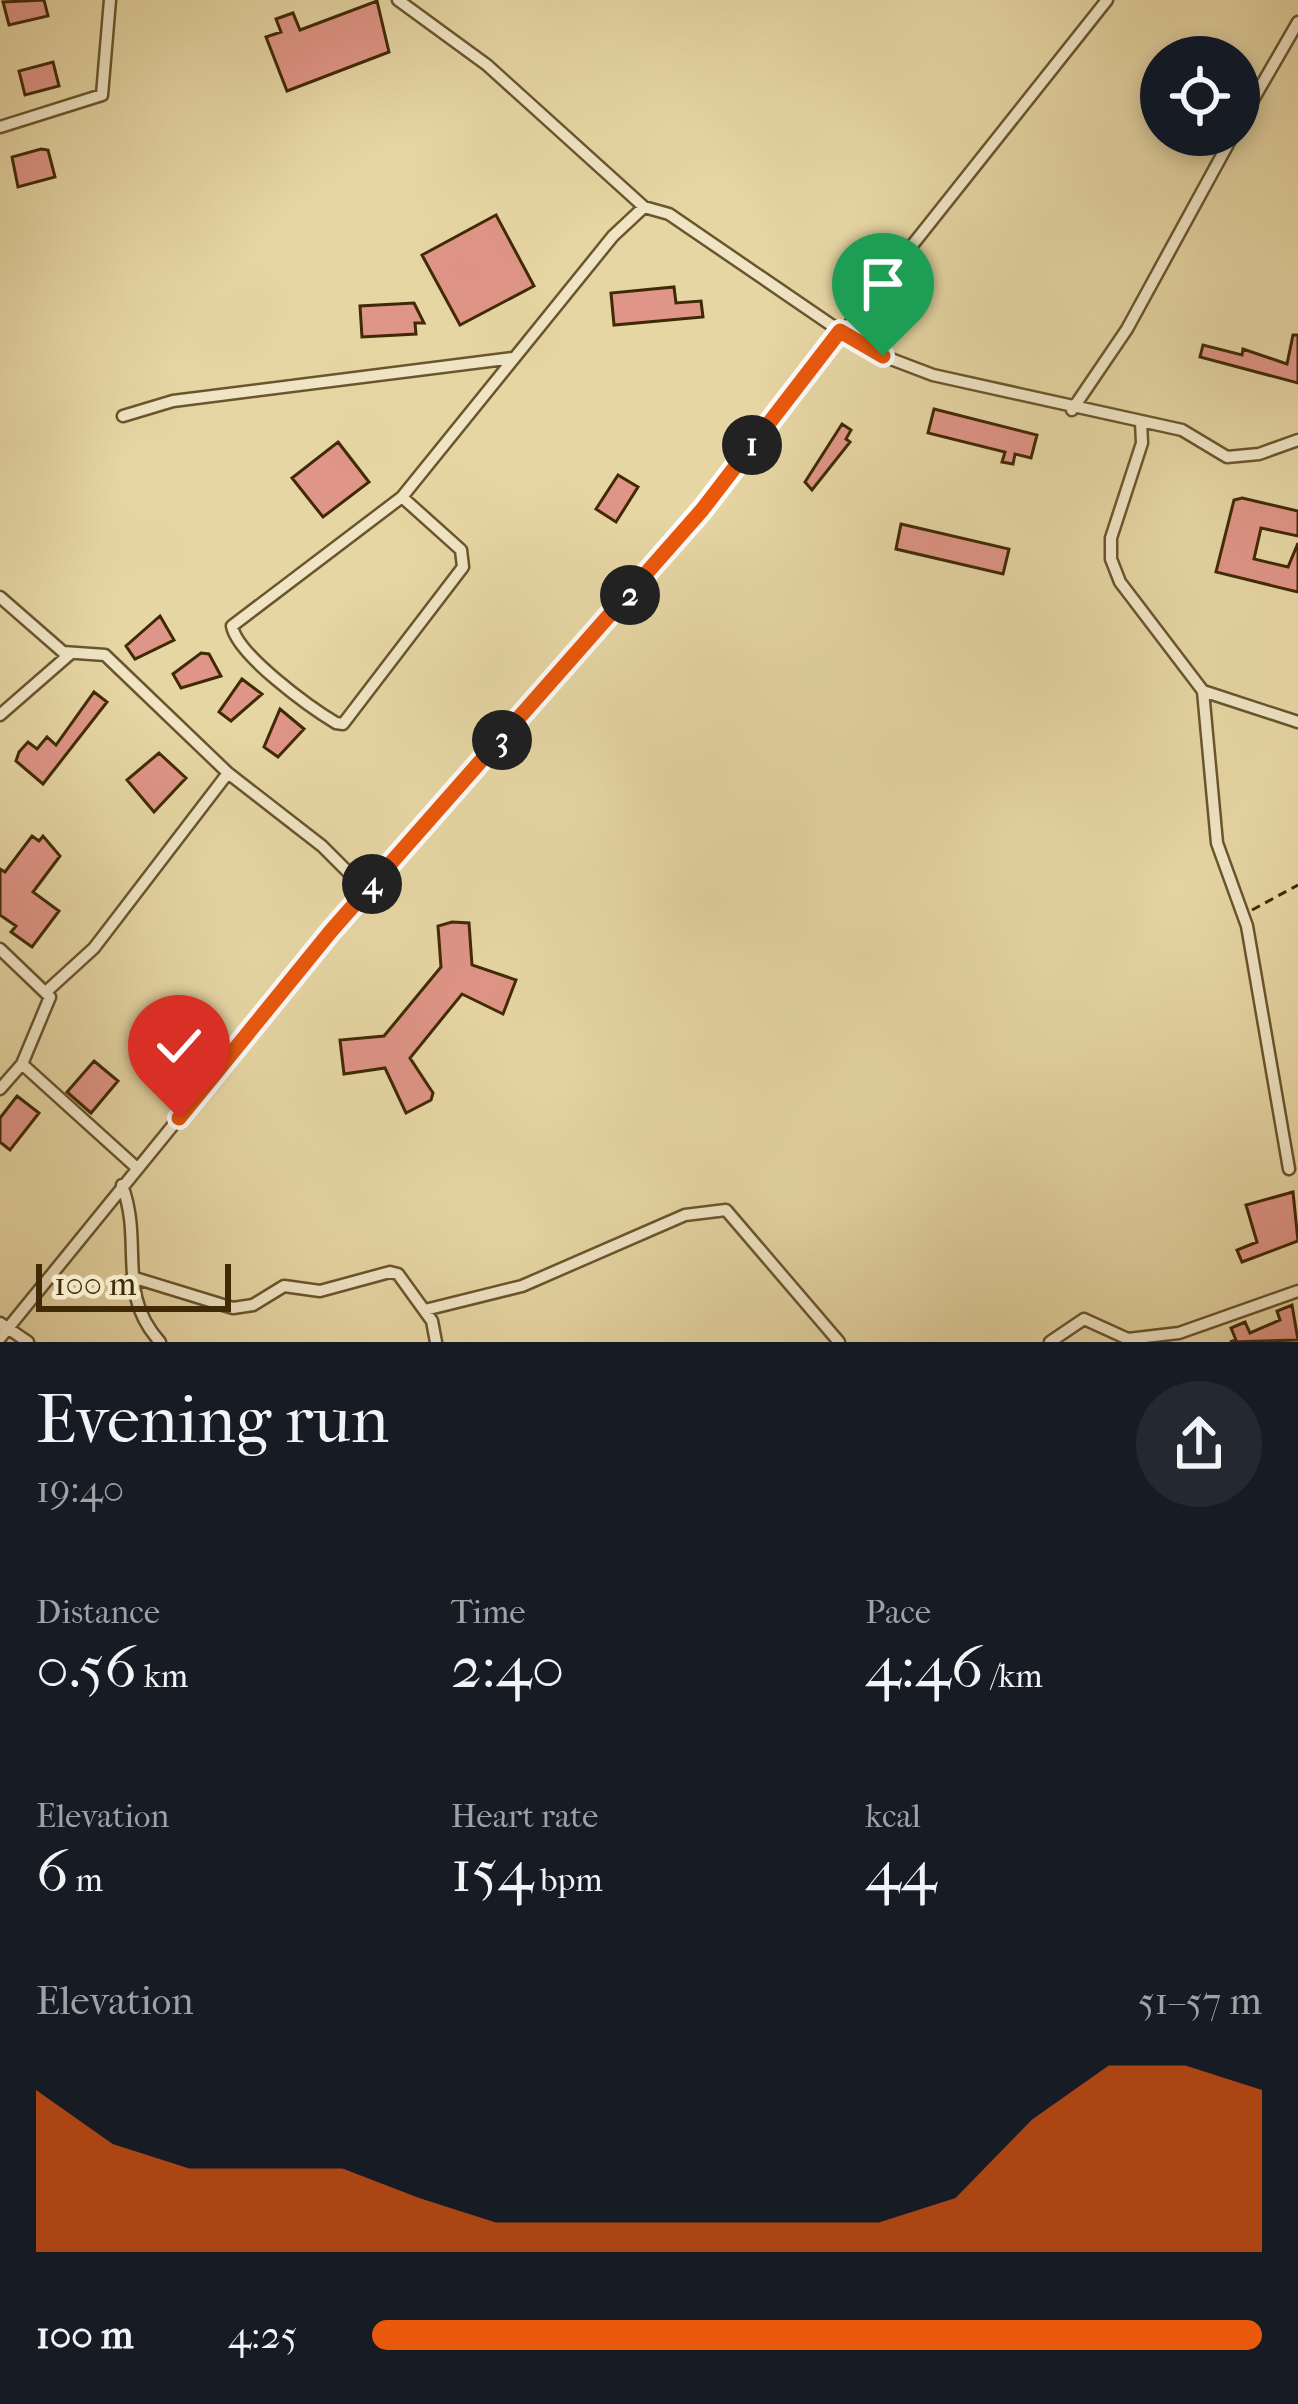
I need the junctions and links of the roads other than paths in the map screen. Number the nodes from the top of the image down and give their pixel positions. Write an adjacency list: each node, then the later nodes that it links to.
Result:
1 (110, 0): 6 (street)
2 (398, 0): 8 (street)
3 (1108, 0): 9 (street)
4 (1298, 22): 5 (street)
5 (1260, 88)
6 (0, 127)
7 (1222, 156): 11 (street)
8 (644, 207): 9 (street); 10 (street)
9 (840, 331): 11 (street); 22 (street)
10 (514, 358): 12 (street); 15 (street)
11 (1072, 410): 13 (street)
12 (124, 416)
13 (1141, 422): 14 (street); 18 (street)
14 (1298, 440)
15 (402, 497): 15 (street)
16 (0, 597): 17 (street)
17 (70, 653): 19 (street); 21 (street)
18 (1203, 691): 20 (street); 28 (street)
19 (0, 715)
20 (1298, 722)
21 (228, 773): 22 (street); 24 (street)
22 (366, 890): 27 (street)
23 (0, 949): 24 (street)
24 (48, 990): 25 (street)
25 (22, 1064): 26 (street); 27 (street)
26 (0, 1089)
27 (137, 1168): 29 (street)
28 (1289, 1168)
29 (122, 1185): 30 (street); 33 (street)
30 (132, 1277): 32 (street); 35 (street)
31 (1298, 1291): 38 (street)
32 (425, 1310): 36 (street); 37 (street)
33 (2, 1329): 34 (street)
34 (28, 1342)
35 (160, 1342)
36 (436, 1342)
37 (839, 1342)
38 (1050, 1342)

